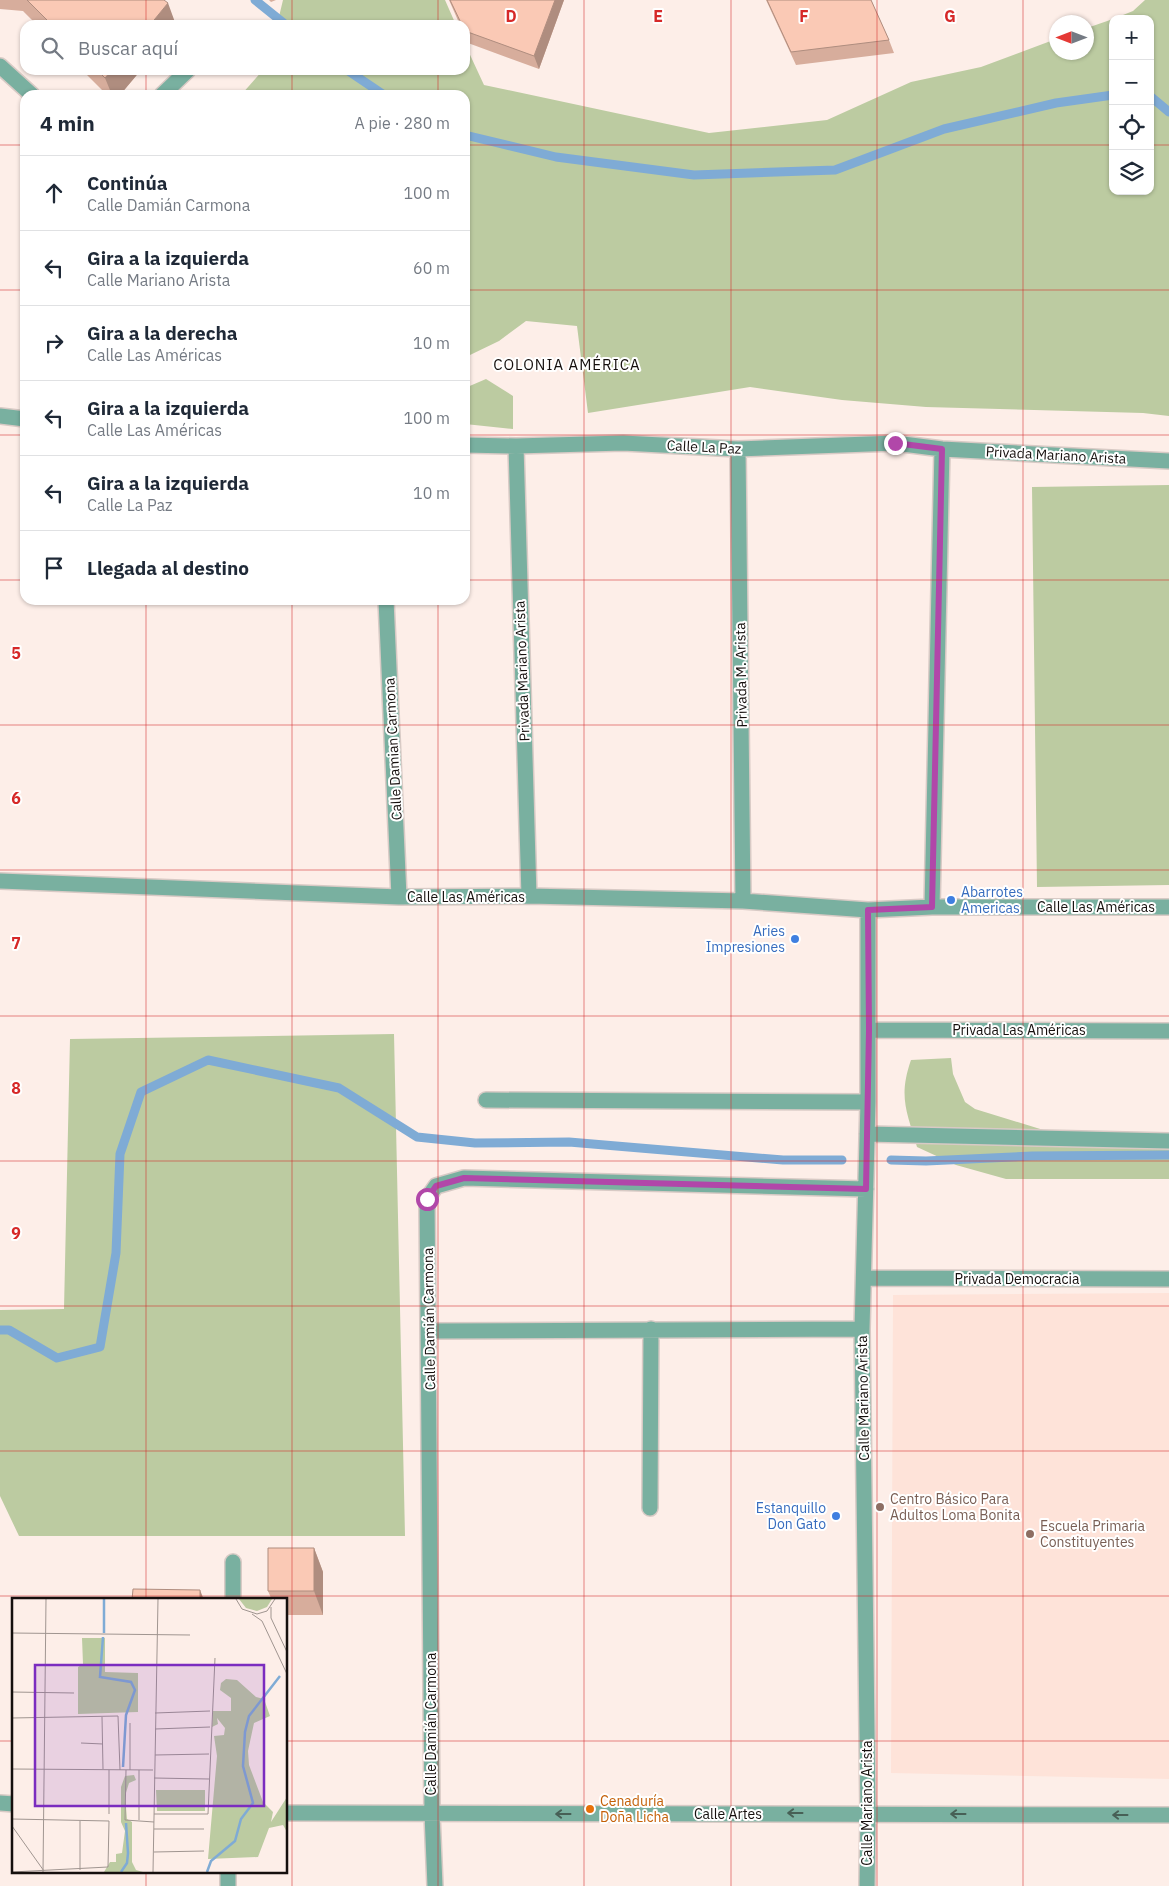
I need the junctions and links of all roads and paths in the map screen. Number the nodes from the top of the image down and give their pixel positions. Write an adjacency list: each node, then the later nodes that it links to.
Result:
1 (0, 67): 3 (street)
2 (183, 75): 4 (street)
3 (26, 90)
4 (167, 90)
5 (0, 416): 6 (street)
6 (20, 418)
7 (470, 445): 8 (street, Calle La Paz)
8 (516, 446): 9 (street, Calle La Paz); 14 (street, Privada Mariano Arista)
9 (738, 449): 10 (street, Calle La Paz); 16 (street, Privada M. Arista)
10 (942, 449): 11 (street, Privada Mariano Arista); 17 (street)
11 (1169, 461)
12 (386, 605): 15 (street, Calle Damian Carmona)
13 (0, 881): 15 (street, Calle Las Américas)
14 (529, 896): 15 (street, Calle Las Américas); 16 (street, Calle Las Américas)
15 (399, 897)
16 (743, 901): 19 (street, Calle Las Américas)
17 (932, 907): 18 (street, Calle Las Américas); 19 (street, Calle Las Américas)
18 (1169, 907)
19 (868, 910): 20 (street, Calle Mariano Arista)
20 (869, 1030): 21 (street, Privada Las Américas); 23 (street, Calle Mariano Arista)
21 (1169, 1031)
22 (486, 1100): 23 (street)
23 (868, 1102): 24 (street, Calle Mariano Arista)
24 (867, 1134): 25 (street); 26 (street, Calle Mariano Arista)
25 (1169, 1142)
26 (866, 1189): 27 (street, Calle Mariano Arista); 31 (street, Calle Damián Carmona)
27 (865, 1278): 28 (street, Privada Democracia); 30 (street, Calle Mariano Arista)
28 (1169, 1280)
29 (650, 1329): 30 (street); 31 (street); 32 (street)
30 (862, 1329): 36 (street, Calle Mariano Arista)
31 (429, 1331): 37 (street, Calle Damián Carmona)
32 (650, 1508)
33 (233, 1562): 34 (street)
34 (233, 1598)
35 (288, 1812): 37 (street, Calle Artes)
36 (868, 1813): 37 (street, Calle Artes, one-way to 37); 38 (street, Calle Artes, one-way to 36); 40 (street, Calle Mariano Arista)
37 (432, 1814): 39 (street, Calle Damián Carmona)
38 (1169, 1815)
39 (435, 1886)
40 (866, 1886)

